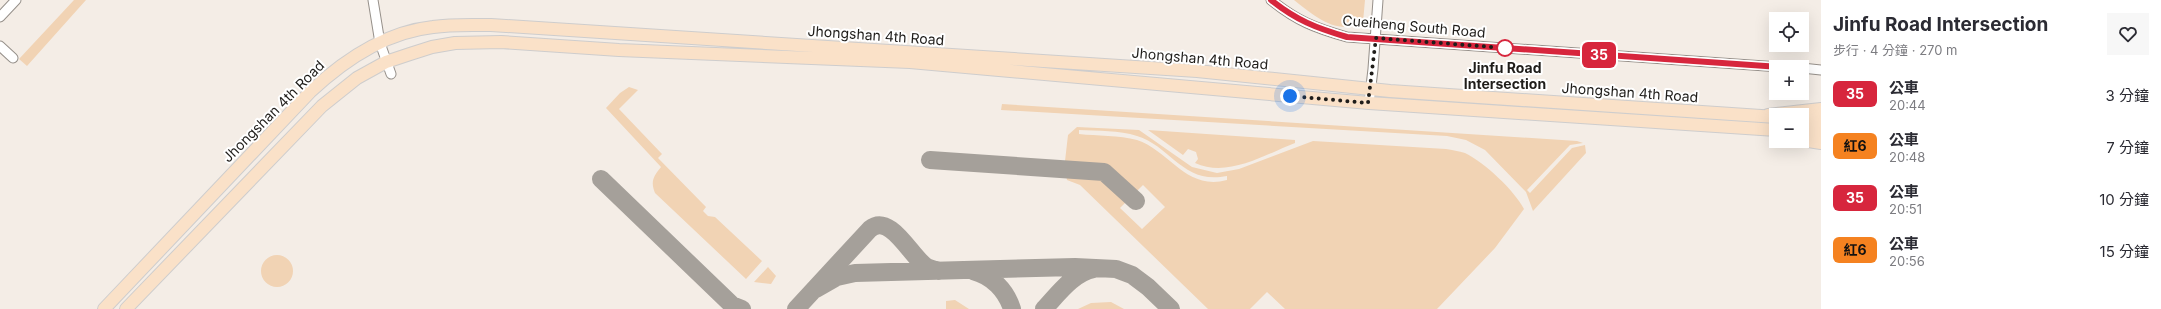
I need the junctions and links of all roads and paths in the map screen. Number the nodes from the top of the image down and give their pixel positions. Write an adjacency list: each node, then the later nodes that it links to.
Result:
1 (16, 0): 5 (street)
2 (373, 0): 7 (street)
3 (1271, 0): 6 (street, Cueiheng South Road)
4 (1378, 0): 6 (street)
5 (0, 17)
6 (1376, 38): 11 (street, Cueiheng South Road); 15 (street)
7 (380, 43): 10 (street); 15 (main road, Jhongshan 4th Road); 29 (main road, Jhongshan 4th Road)
8 (0, 46): 9 (street)
9 (12, 58)
10 (386, 62): 14 (street); 16 (main road, Jhongshan 4th Road); 30 (main road, Jhongshan 4th Road)
11 (1769, 66)
12 (1809, 69): 13 (street)
13 (1821, 70)
14 (390, 74)
15 (1370, 88): 16 (street); 18 (main road, Jhongshan 4th Road)
16 (1368, 103): 22 (main road, Jhongshan 4th Road)
17 (1821, 109): 18 (main road, Jhongshan 4th Road)
18 (1757, 116): 19 (main road, Jhongshan 4th Road)
19 (1769, 117)
20 (1809, 119): 21 (main road)
21 (1821, 120)
22 (1685, 124): 23 (main road, Jhongshan 4th Road); 26 (main road, Jhongshan 4th Road)
23 (1769, 130)
24 (1809, 131): 25 (main road)
25 (1821, 132)
26 (1769, 136)
27 (1809, 141): 28 (main road)
28 (1821, 143)
29 (104, 309)
30 (126, 309)

